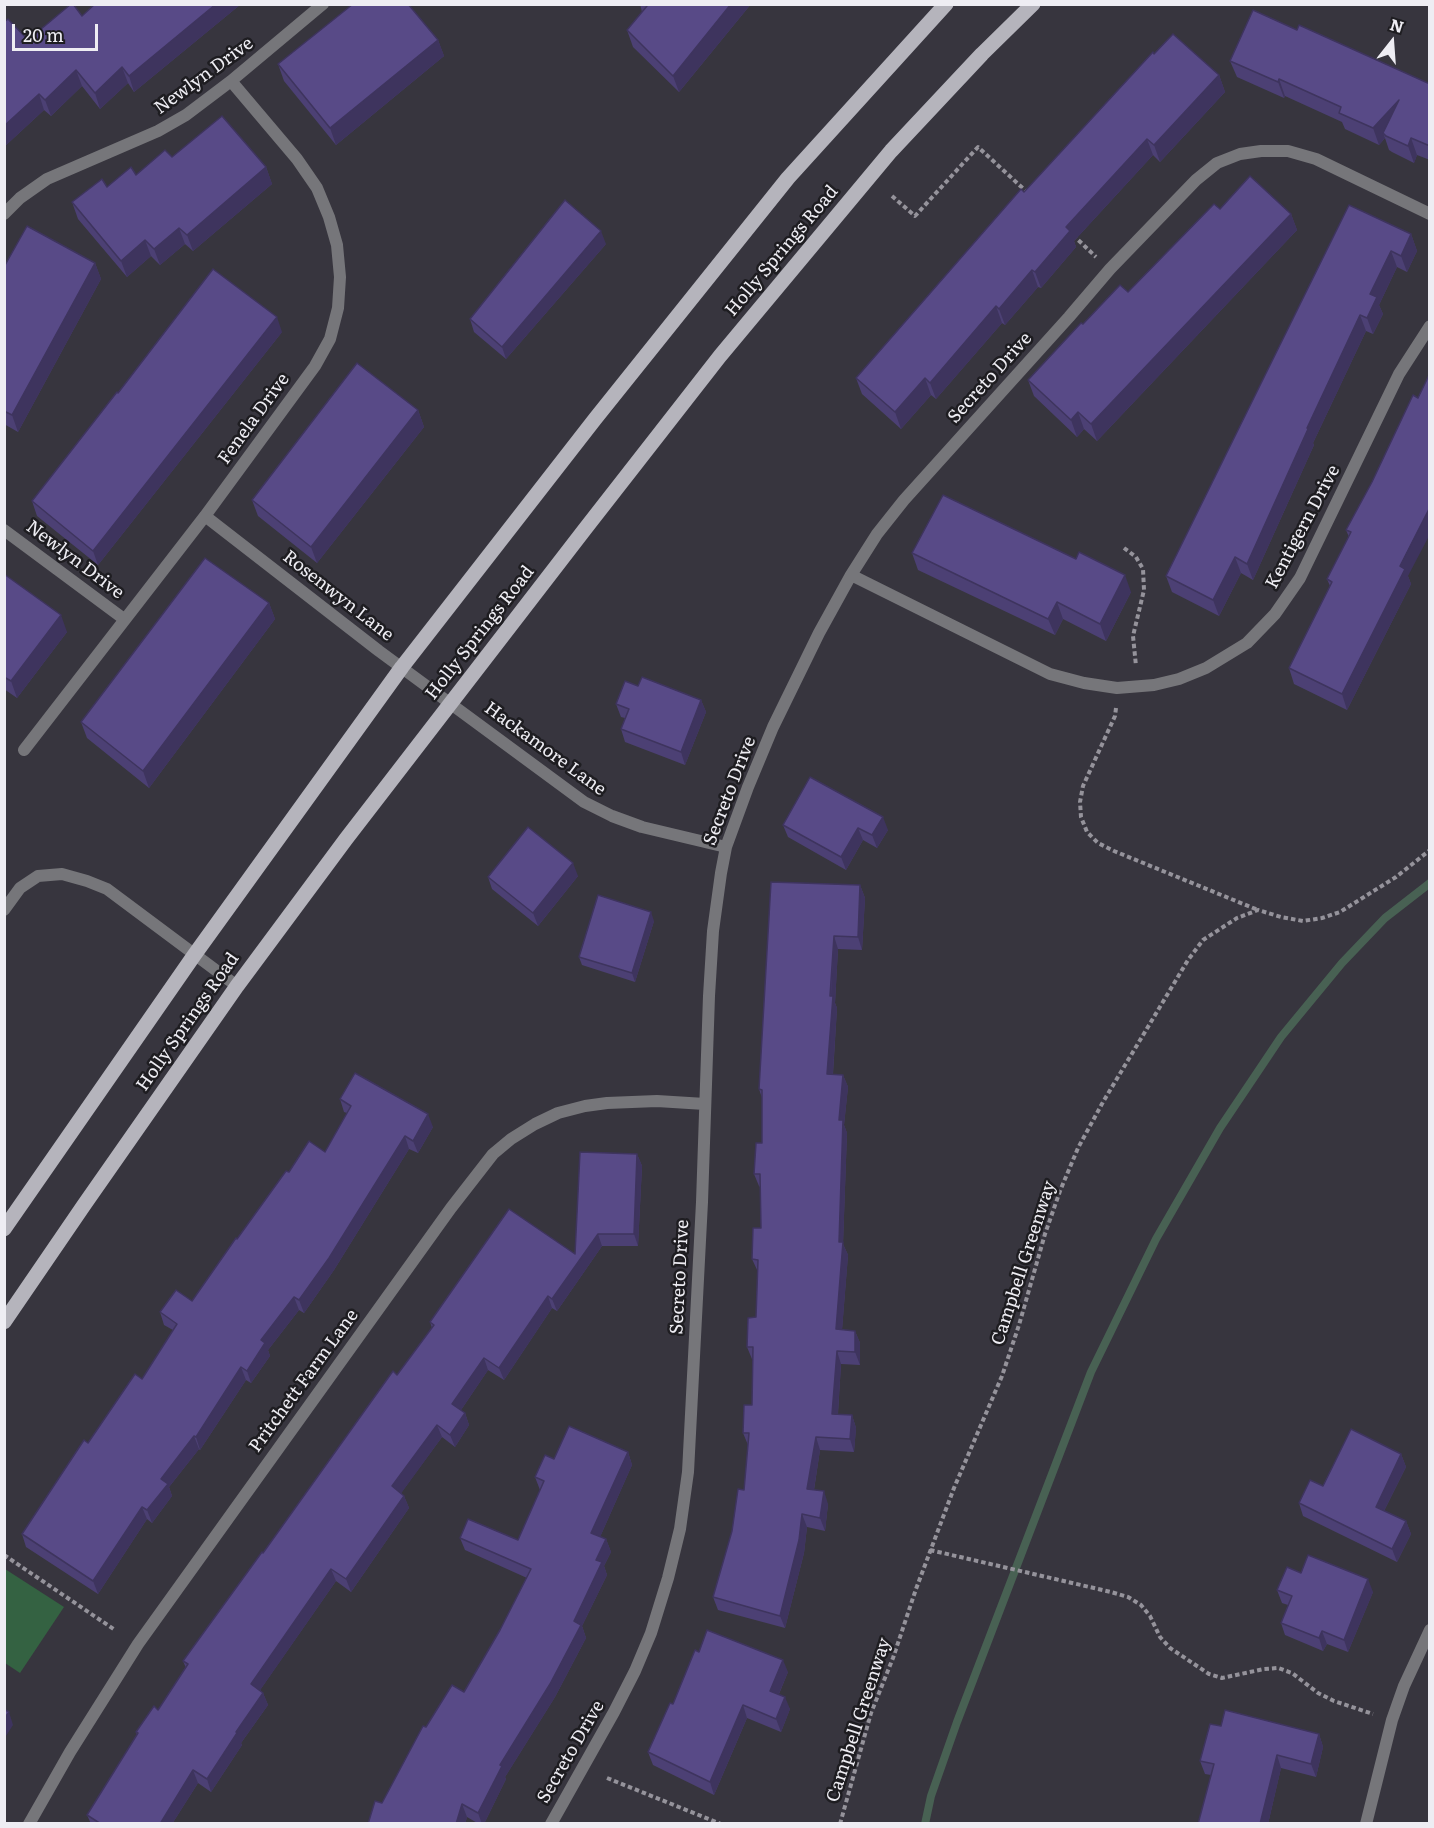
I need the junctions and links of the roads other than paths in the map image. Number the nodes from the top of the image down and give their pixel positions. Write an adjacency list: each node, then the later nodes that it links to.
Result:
1 (323, 4): 4 (street, Newlyn Drive)
2 (946, 4): 12 (main road, Holly Springs Road)
3 (1033, 4): 13 (main road, Holly Springs Road)
4 (231, 81): 5 (street, Newlyn Drive); 8 (street, Fenela Drive)
5 (4, 214)
6 (1430, 214): 10 (street, Secreto Drive)
7 (1430, 326): 10 (street, Kentigern Drive)
8 (205, 516): 11 (street, Fenela Drive); 12 (street, Rosenwyn Lane)
9 (4, 530): 11 (street, Newlyn Drive)
10 (851, 575): 15 (street, Secreto Drive)
11 (124, 619): 14 (street, Fenela Drive)
12 (402, 667): 13 (street, Rosenwyn Lane); 17 (main road, Holly Springs Road)
13 (451, 702): 15 (street, Hackamore Lane); 18 (main road, Holly Springs Road)
14 (24, 750)
15 (726, 847): 19 (street, Secreto Drive)
16 (4, 910): 17 (street)
17 (195, 954): 18 (street); 20 (main road, Holly Springs Road)
18 (237, 986): 22 (main road, Holly Springs Road)
19 (705, 1104): 24 (street, Pritchett Farm Lane); 25 (street, Secreto Drive)
20 (9, 1212): 21 (main road, Holly Springs Road)
21 (4, 1229)
22 (4, 1322)
23 (1430, 1630): 26 (street)
24 (29, 1824)
25 (551, 1824)
26 (1366, 1824)

